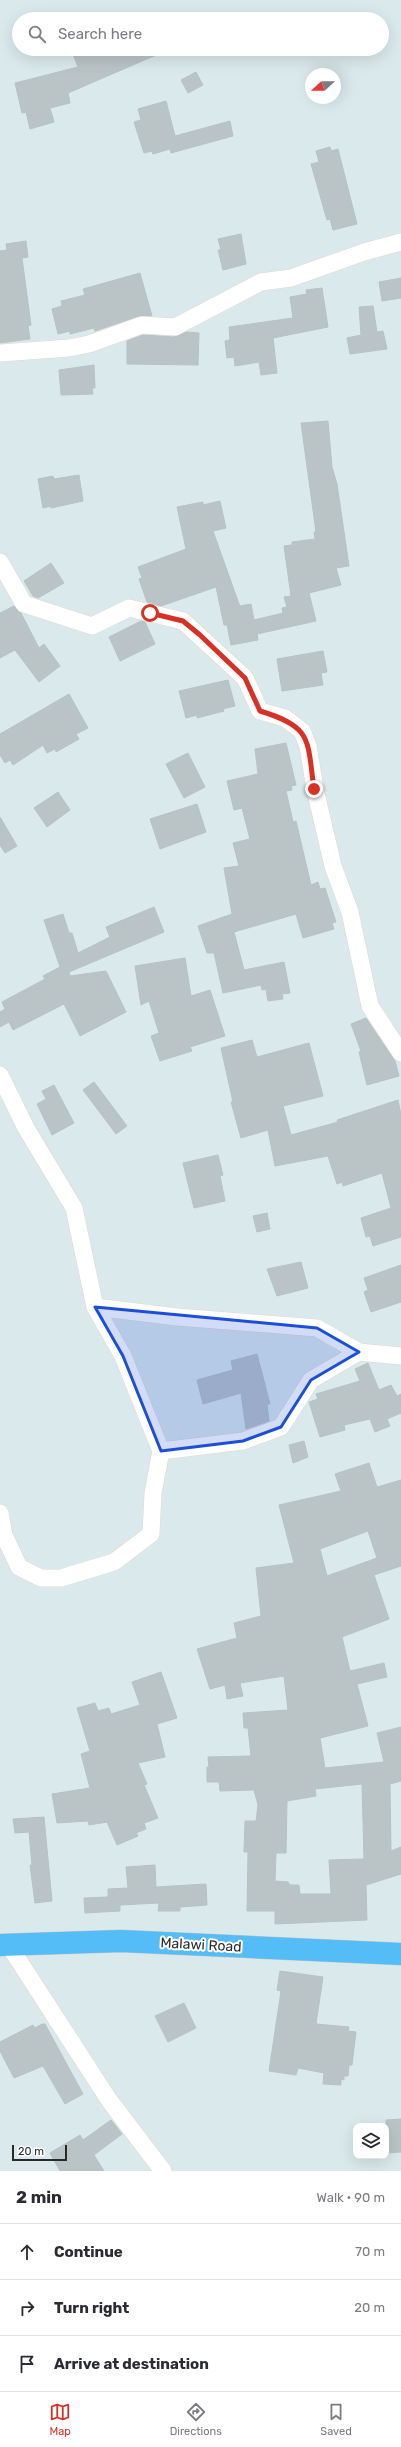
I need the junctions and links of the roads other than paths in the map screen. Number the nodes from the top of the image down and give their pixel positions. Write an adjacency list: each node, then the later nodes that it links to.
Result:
1 (401, 242): 2 (street)
2 (0, 353)
3 (0, 562): 4 (street)
4 (401, 1053)
5 (0, 1075): 6 (street)
6 (95, 1307): 7 (street); 9 (street)
7 (359, 1352): 8 (street); 9 (street)
8 (401, 1356)
9 (161, 1450): 10 (street)
10 (0, 1513)
11 (4, 1944): 12 (main road, Malawi Road); 13 (street)
12 (401, 1954)
13 (163, 2171)

